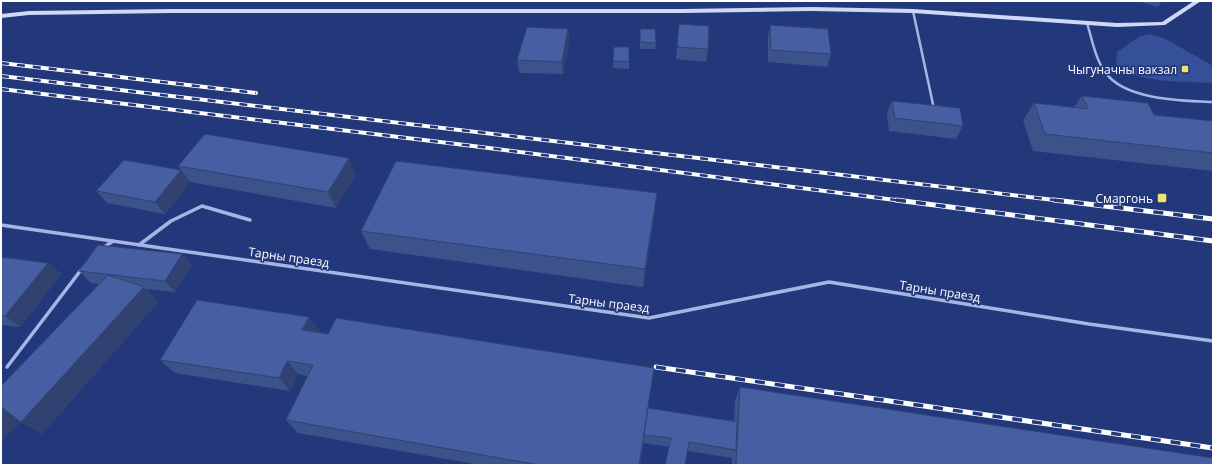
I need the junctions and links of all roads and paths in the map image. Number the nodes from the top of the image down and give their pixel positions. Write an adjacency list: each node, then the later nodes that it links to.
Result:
1 (1198, 1): 4 (street)
2 (913, 11): 3 (street); 4 (street); 6 (lane)
3 (1, 16)
4 (1086, 23): 5 (lane)
5 (1213, 102)
6 (934, 113)
7 (250, 220): 10 (lane)
8 (1, 225): 9 (lane, Тарны праезд)
9 (113, 241): 10 (lane, Тарны праезд); 11 (lane)
10 (139, 245): 13 (lane, Тарны праезд)
11 (97, 251)
12 (82, 267): 14 (lane)
13 (1213, 341)
14 (7, 367)

